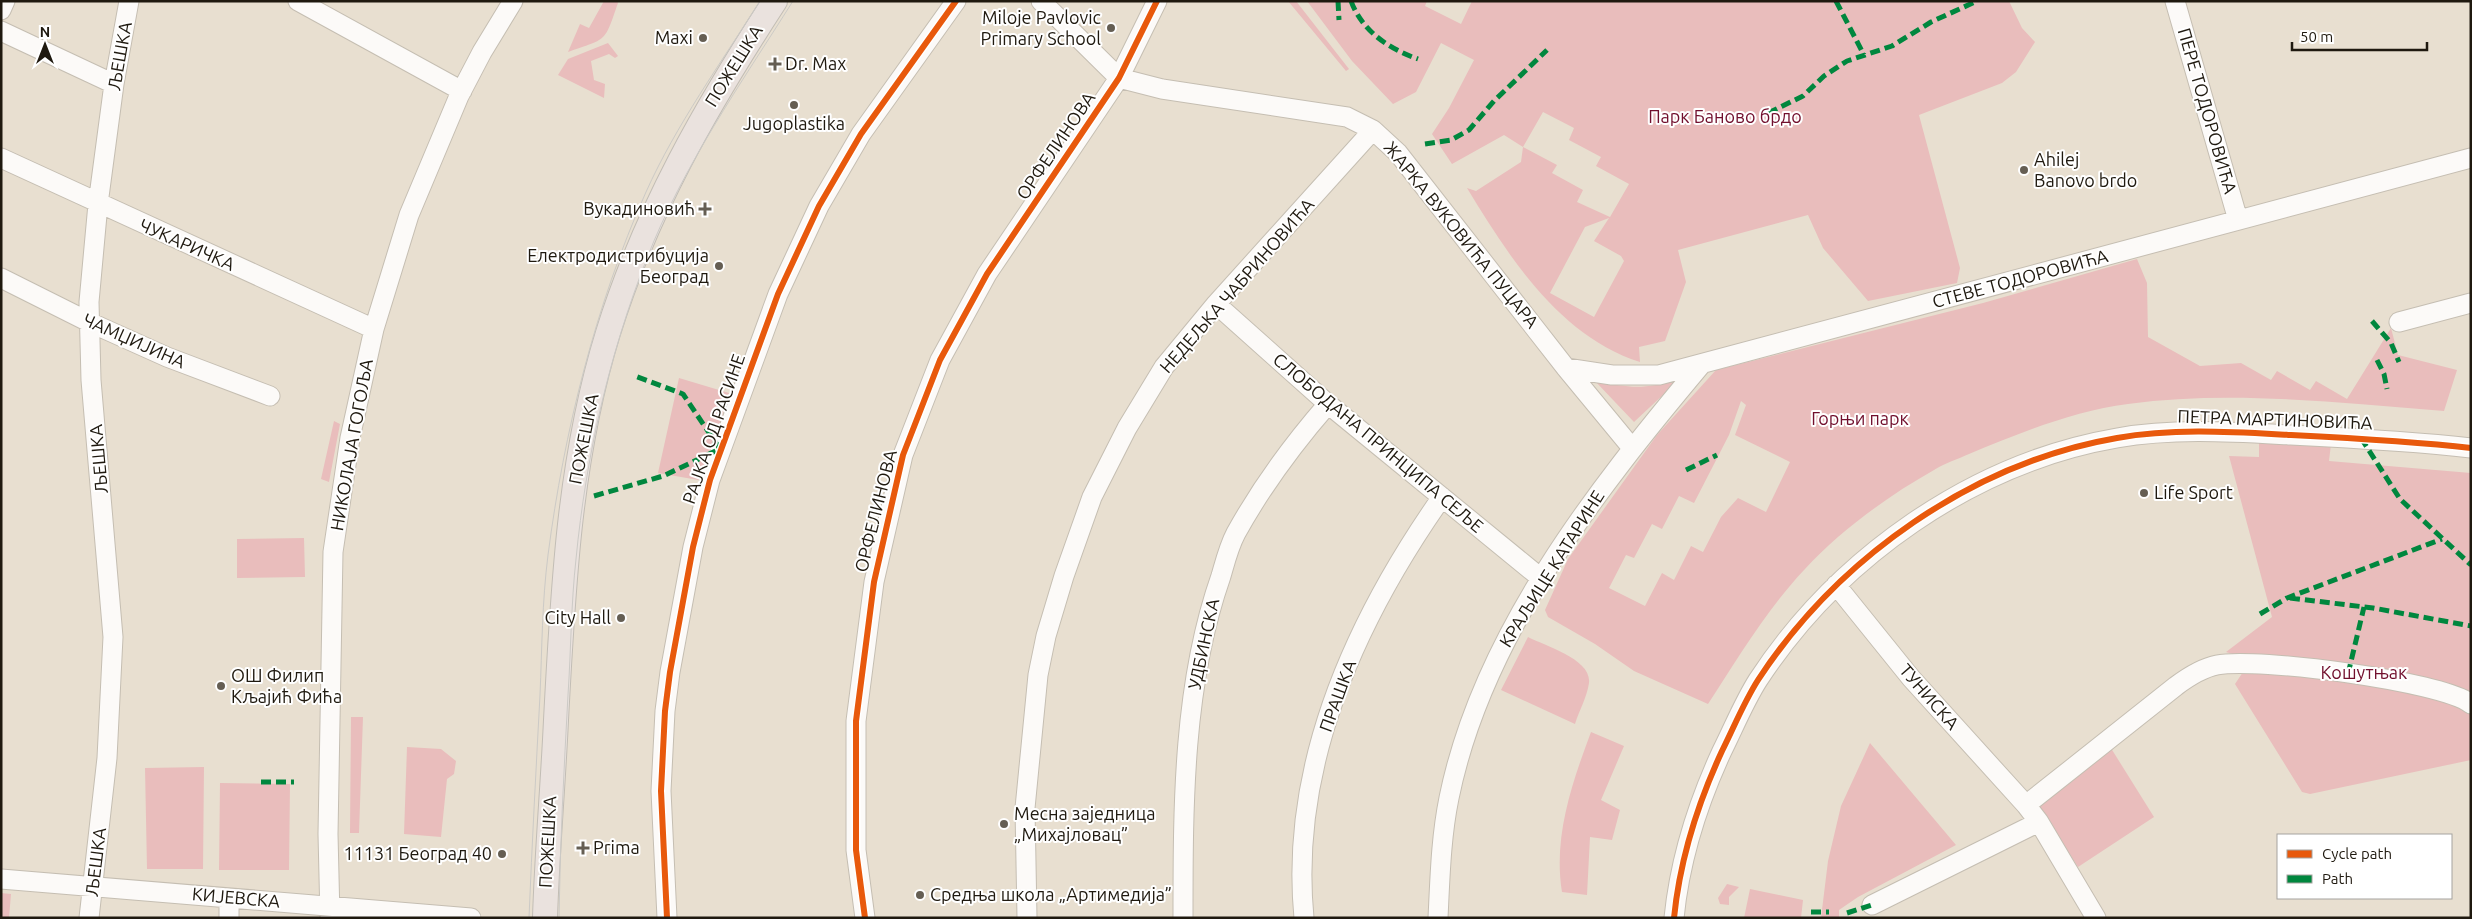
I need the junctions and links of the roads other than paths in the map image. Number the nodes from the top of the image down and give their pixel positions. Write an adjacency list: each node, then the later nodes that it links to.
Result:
1 (5, 1): 10 (street)
2 (129, 1): 13 (street, ЉЕШКА)
3 (298, 1): 14 (street)
4 (513, 1): 14 (street, НИКОЛАЈА ГОГОЉА)
5 (775, 1): 46 (main road, ПОЖЕШКА)
6 (956, 1): 47 (street, РАЈКА ОД РАСИНЕ)
7 (1041, 1): 12 (street)
8 (1157, 1): 12 (street)
9 (2175, 1): 19 (street, ПЕРЕ ТОДОРОВИЋА)
10 (1, 10)
11 (1, 31): 13 (street)
12 (1119, 78): 15 (street, ЖАРКА ВУКОВИЋА ПУЦАРА); 48 (street, ОРФЕЛИНОВА)
13 (114, 84): 18 (street, ЉЕШКА)
14 (462, 91): 25 (street, НИКОЛАЈА ГОГОЉА)
15 (1373, 130): 21 (street, НЕДЕЉКА ЧАБРИНОВИЋА); 27 (street, ЖАРКА ВУКОВИЋА ПУЦАРА)
16 (1, 158): 18 (street, ЧУКАРИЧКА)
17 (2471, 158): 19 (street, СТЕВЕ ТОДОРОВИЋА)
18 (98, 204): 23 (street, ЉЕШКА); 25 (street, ЧУКАРИЧКА)
19 (2238, 220): 26 (street, СТЕВЕ ТОДОРОВИЋА)
20 (1, 278): 23 (street, ЧАМЏИЈИНА)
21 (1216, 304): 29 (street, СЛОБОДАНА ПРИНЦИПА СЕЉЕ); 49 (street, НЕДЕЉКА ЧАБРИНОВИЋА)
22 (2471, 304): 24 (street)
23 (89, 322): 28 (street, ЧАМЏИЈИНА); 39 (street, ЉЕШКА)
24 (2399, 322)
25 (374, 329): 42 (street, НИКОЛАЈА ГОГОЉА)
26 (1701, 365): 27 (street, СТЕВЕ ТОДОРОВИЋА); 30 (street, КРАЉИЦЕ КАТАРИНЕ)
27 (1566, 368): 30 (street, ЖАРКА ВУКОВИЋА ПУЦАРА)
28 (270, 396)
29 (1328, 404): 32 (street, СЛОБОДАНА ПРИНЦИПА СЕЉЕ); 50 (street, УДБИНСКА)
30 (1632, 448): 33 (street, КРАЉИЦЕ КАТАРИНЕ)
31 (2471, 448): 34 (street, ПЕТРА МАРТИНОВИЋА)
32 (1442, 496): 33 (street, СЛОБОДАНА ПРИНЦИПА СЕЉЕ); 51 (street, ПРАШКА)
33 (1542, 579): 52 (street, КРАЉИЦЕ КАТАРИНЕ)
34 (1836, 585): 36 (street, ТУНИСКА); 53 (street, ПЕТРА МАРТИНОВИЋА)
35 (2471, 704): 36 (street)
36 (2026, 804): 37 (street, ТУНИСКА)
37 (2039, 822): 41 (street); 54 (street, ТУНИСКА)
38 (1, 879): 39 (street, КИЈЕВСКА)
39 (92, 886): 40 (street, КИЈЕВСКА); 43 (street, ЉЕШКА)
40 (229, 898): 42 (street, КИЈЕВСКА); 44 (street)
41 (1872, 906)
42 (330, 912): 45 (street, КИЈЕВСКА)
43 (89, 918)
44 (230, 918)
45 (471, 918)
46 (545, 918)
47 (667, 918)
48 (865, 918)
49 (1027, 918)
50 (1183, 918)
51 (1304, 918)
52 (1438, 918)
53 (1674, 918)
54 (2096, 918)

